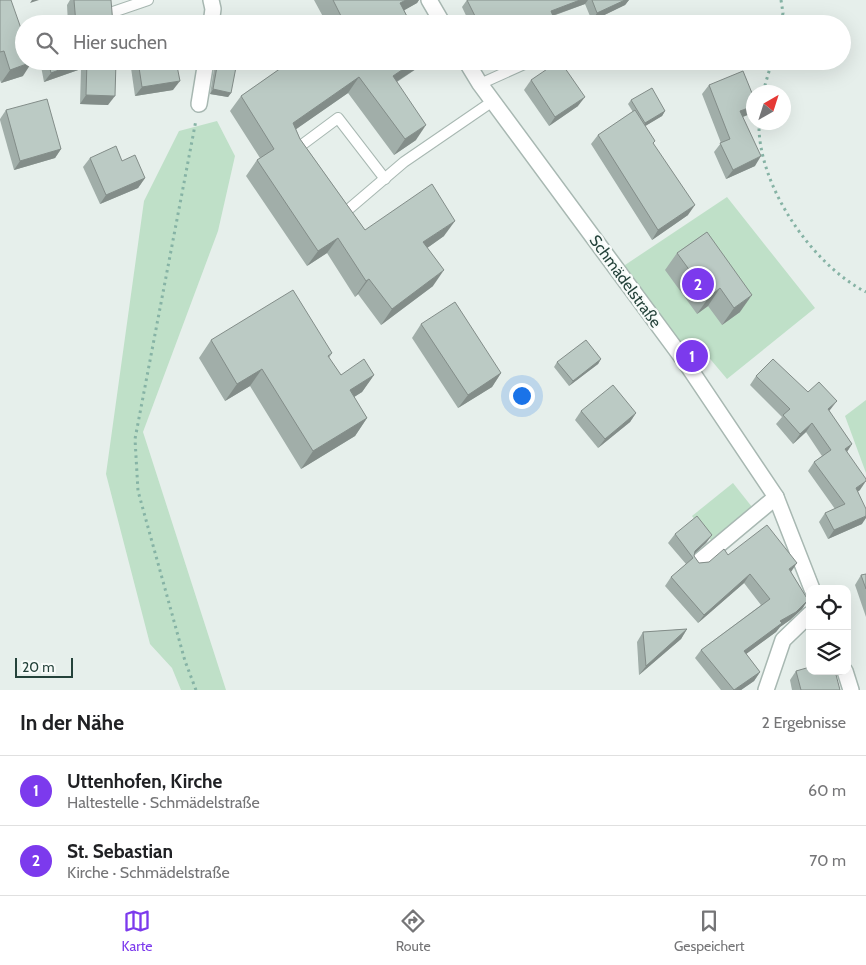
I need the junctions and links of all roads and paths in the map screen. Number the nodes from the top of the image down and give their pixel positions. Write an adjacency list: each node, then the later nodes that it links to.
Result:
1 (148, 0): 5 (lane)
2 (211, 0): 6 (street)
3 (429, 0): 7 (street)
4 (781, 0): 8 (path)
5 (113, 12)
6 (212, 15)
7 (438, 15)
8 (783, 15)
9 (205, 70): 16 (street)
10 (471, 70): 13 (street, Schmädelstraße)
11 (511, 70): 13 (lane)
12 (769, 70): 14 (path)
13 (480, 84): 15 (street, Schmädelstraße)
14 (765, 85)
15 (493, 101): 19 (lane); 22 (street, Schmädelstraße)
16 (199, 104): 27 (path)
17 (761, 130): 21 (path)
18 (300, 157): 19 (lane)
19 (385, 179): 20 (lane)
20 (332, 200)
21 (866, 292)
22 (776, 497): 23 (street); 24 (street, Schmädelstraße)
23 (697, 563)
24 (810, 585)
25 (806, 618): 28 (street)
26 (846, 675): 29 (street)
27 (196, 690)
28 (766, 690)
29 (851, 690)

